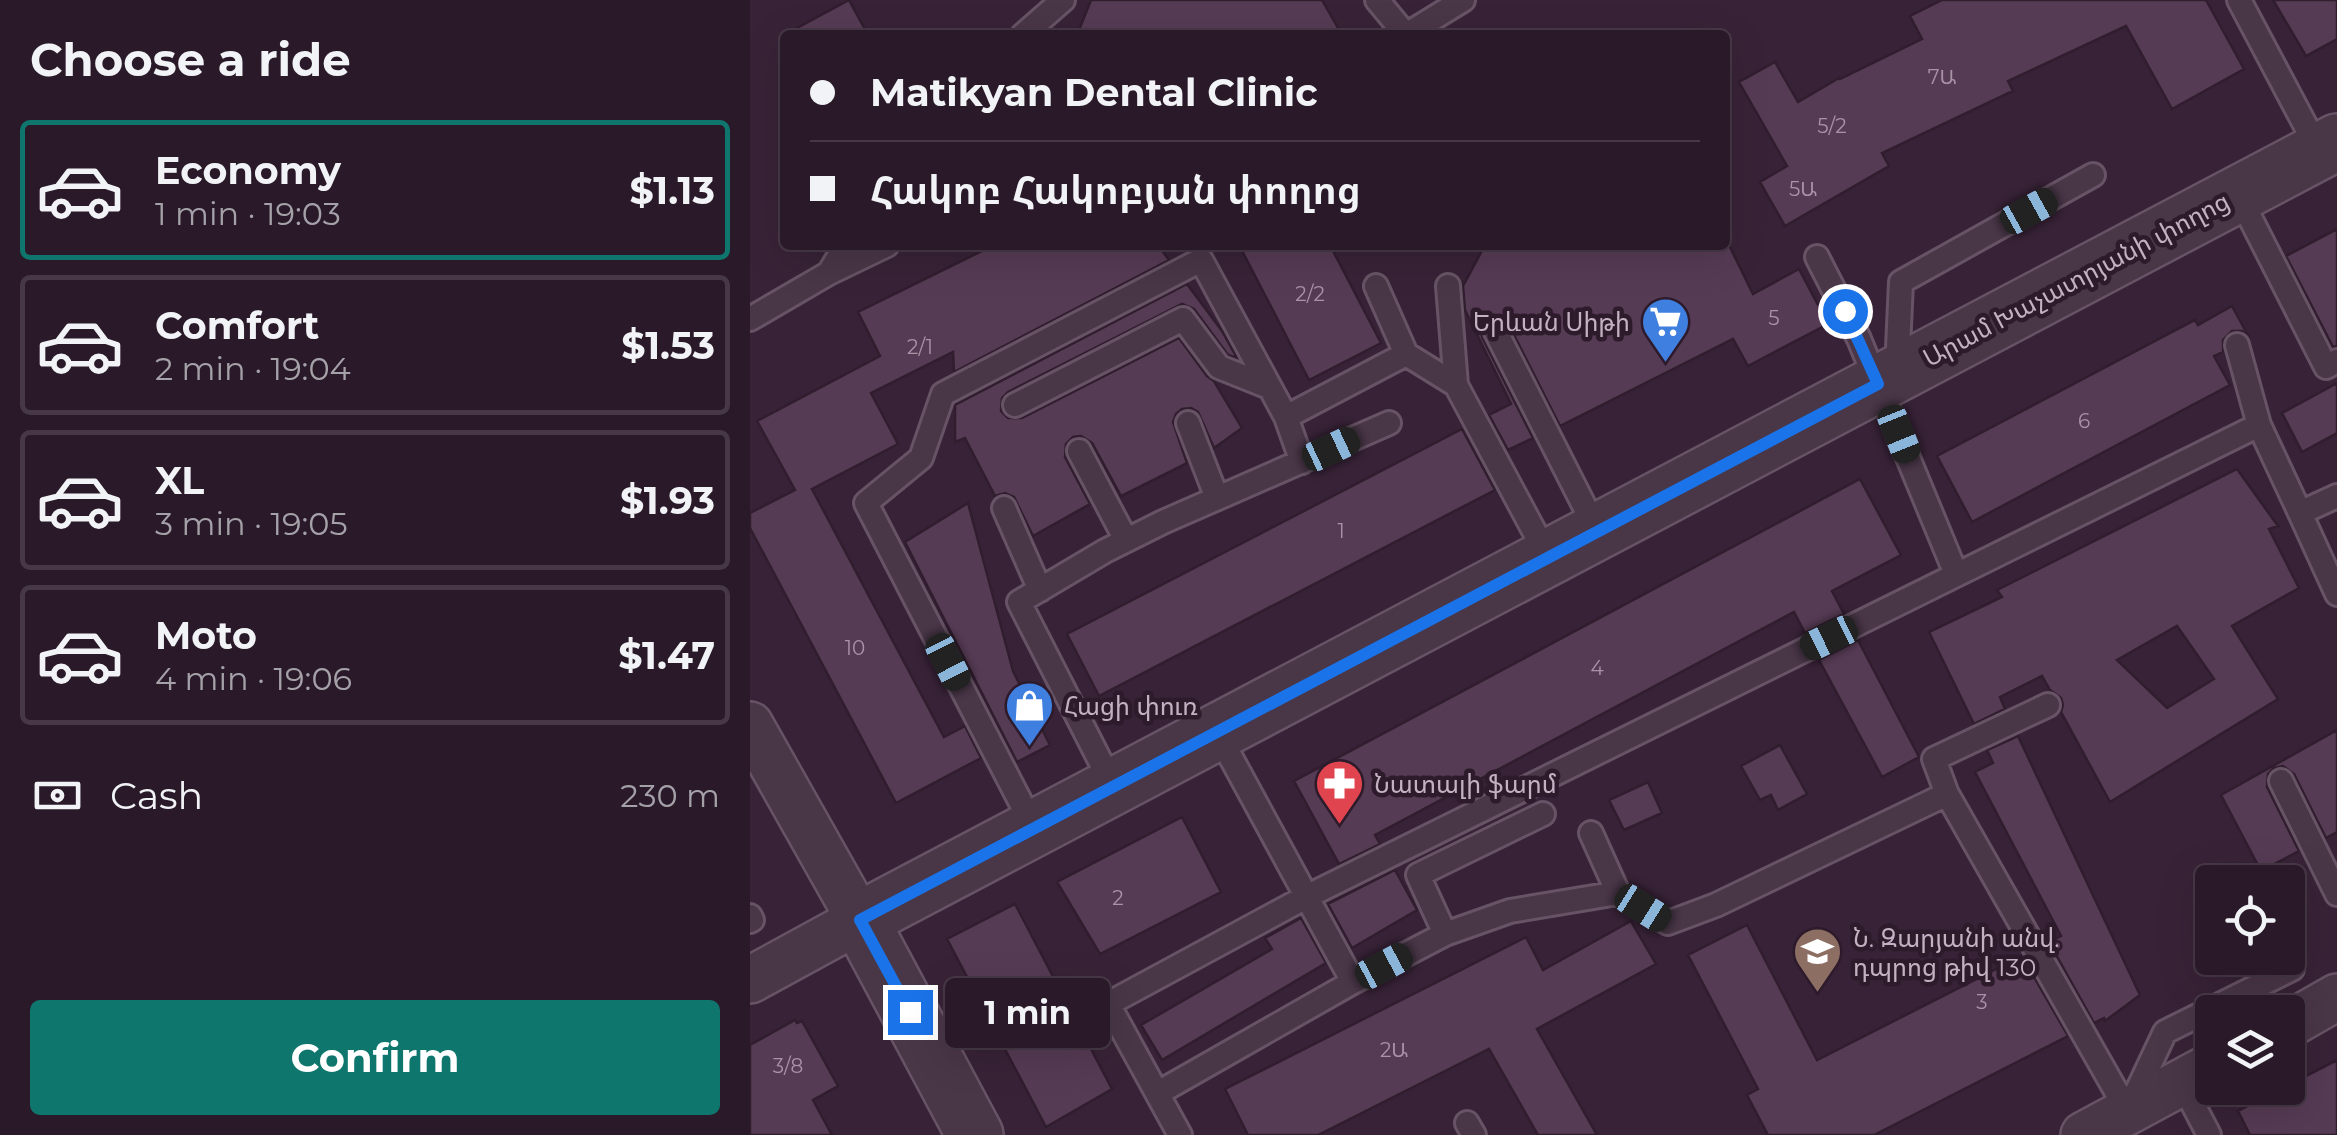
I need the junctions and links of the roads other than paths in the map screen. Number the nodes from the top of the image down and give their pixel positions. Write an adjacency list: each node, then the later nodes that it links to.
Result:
1 (1063, 0): 5 (lane)
2 (1377, 0): 6 (lane)
3 (1463, 0): 7 (lane)
4 (2239, 0): 8 (lane)
5 (1029, 30)
6 (1402, 30)
7 (1414, 30)
8 (2328, 147): 10 (street, Արամ Խաչատրյանի փողոց)
9 (2093, 175): 22 (lane)
10 (2238, 194): 21 (lane); 22 (street, Արամ Խաչատրյանի փողոց)
11 (843, 250): 14 (lane)
12 (877, 250): 14 (lane)
13 (1817, 256): 22 (lane)
14 (829, 273): 17 (lane)
15 (1376, 286): 20 (lane)
16 (1448, 286): 23 (lane)
17 (750, 319)
18 (1496, 330): 36 (lane)
19 (2237, 345): 29 (lane)
20 (1406, 354): 23 (lane); 26 (lane)
21 (2337, 361)
22 (1888, 379): 36 (street, Արամ Խաչատրյանի փողոց); 39 (lane)
23 (1456, 385): 38 (lane)
24 (1269, 386): 25 (lane); 26 (lane); 49 (lane)
25 (1016, 405)
26 (1286, 417): 31 (lane)
27 (1188, 423): 33 (lane)
28 (1389, 423): 31 (lane)
29 (2259, 425): 35 (lane); 39 (lane)
30 (1079, 451): 37 (lane)
31 (1302, 462): 33 (lane)
32 (2337, 496): 35 (lane)
33 (1217, 498): 37 (lane)
34 (1004, 508): 40 (lane)
35 (2300, 514): 41 (lane)
36 (1596, 531): 38 (street, Արամ Խաչատրյանի փողոց)
37 (1126, 540): 40 (lane)
38 (1548, 557): 44 (street, Արամ Խաչատրյանի փողոց)
39 (1956, 574): 53 (lane)
40 (1040, 590): 46 (lane)
41 (2337, 594)
42 (2048, 705): 47 (lane)
43 (750, 725): 54 (street)
44 (1217, 732): 46 (street, Արամ Խաչատրյանի փողոց); 53 (lane)
45 (2281, 780): 52 (lane)
46 (1113, 786): 49 (street, Արամ Խաչատրյանի փողոց)
47 (1947, 794): 51 (lane); 64 (lane)
48 (1543, 814): 55 (lane)
49 (1034, 828): 54 (street, Արամ Խաչատրյանի փողոց)
50 (1591, 833): 51 (lane)
51 (1618, 893): 55 (lane)
52 (2337, 894)
53 (1306, 897): 58 (lane); 62 (lane)
54 (860, 920): 57 (street); 65 (street)
55 (1445, 934): 58 (lane)
56 (2280, 975): 64 (lane)
57 (750, 980)
58 (1354, 982): 62 (lane)
59 (2337, 997): 60 (street)
60 (2305, 1015)
61 (2195, 1075): 64 (street)
62 (1158, 1093): 66 (lane)
63 (2203, 1105): 68 (lane)
64 (2128, 1112): 67 (street)
65 (975, 1135)
66 (1180, 1135)
67 (2084, 1135)
68 (2208, 1135)

